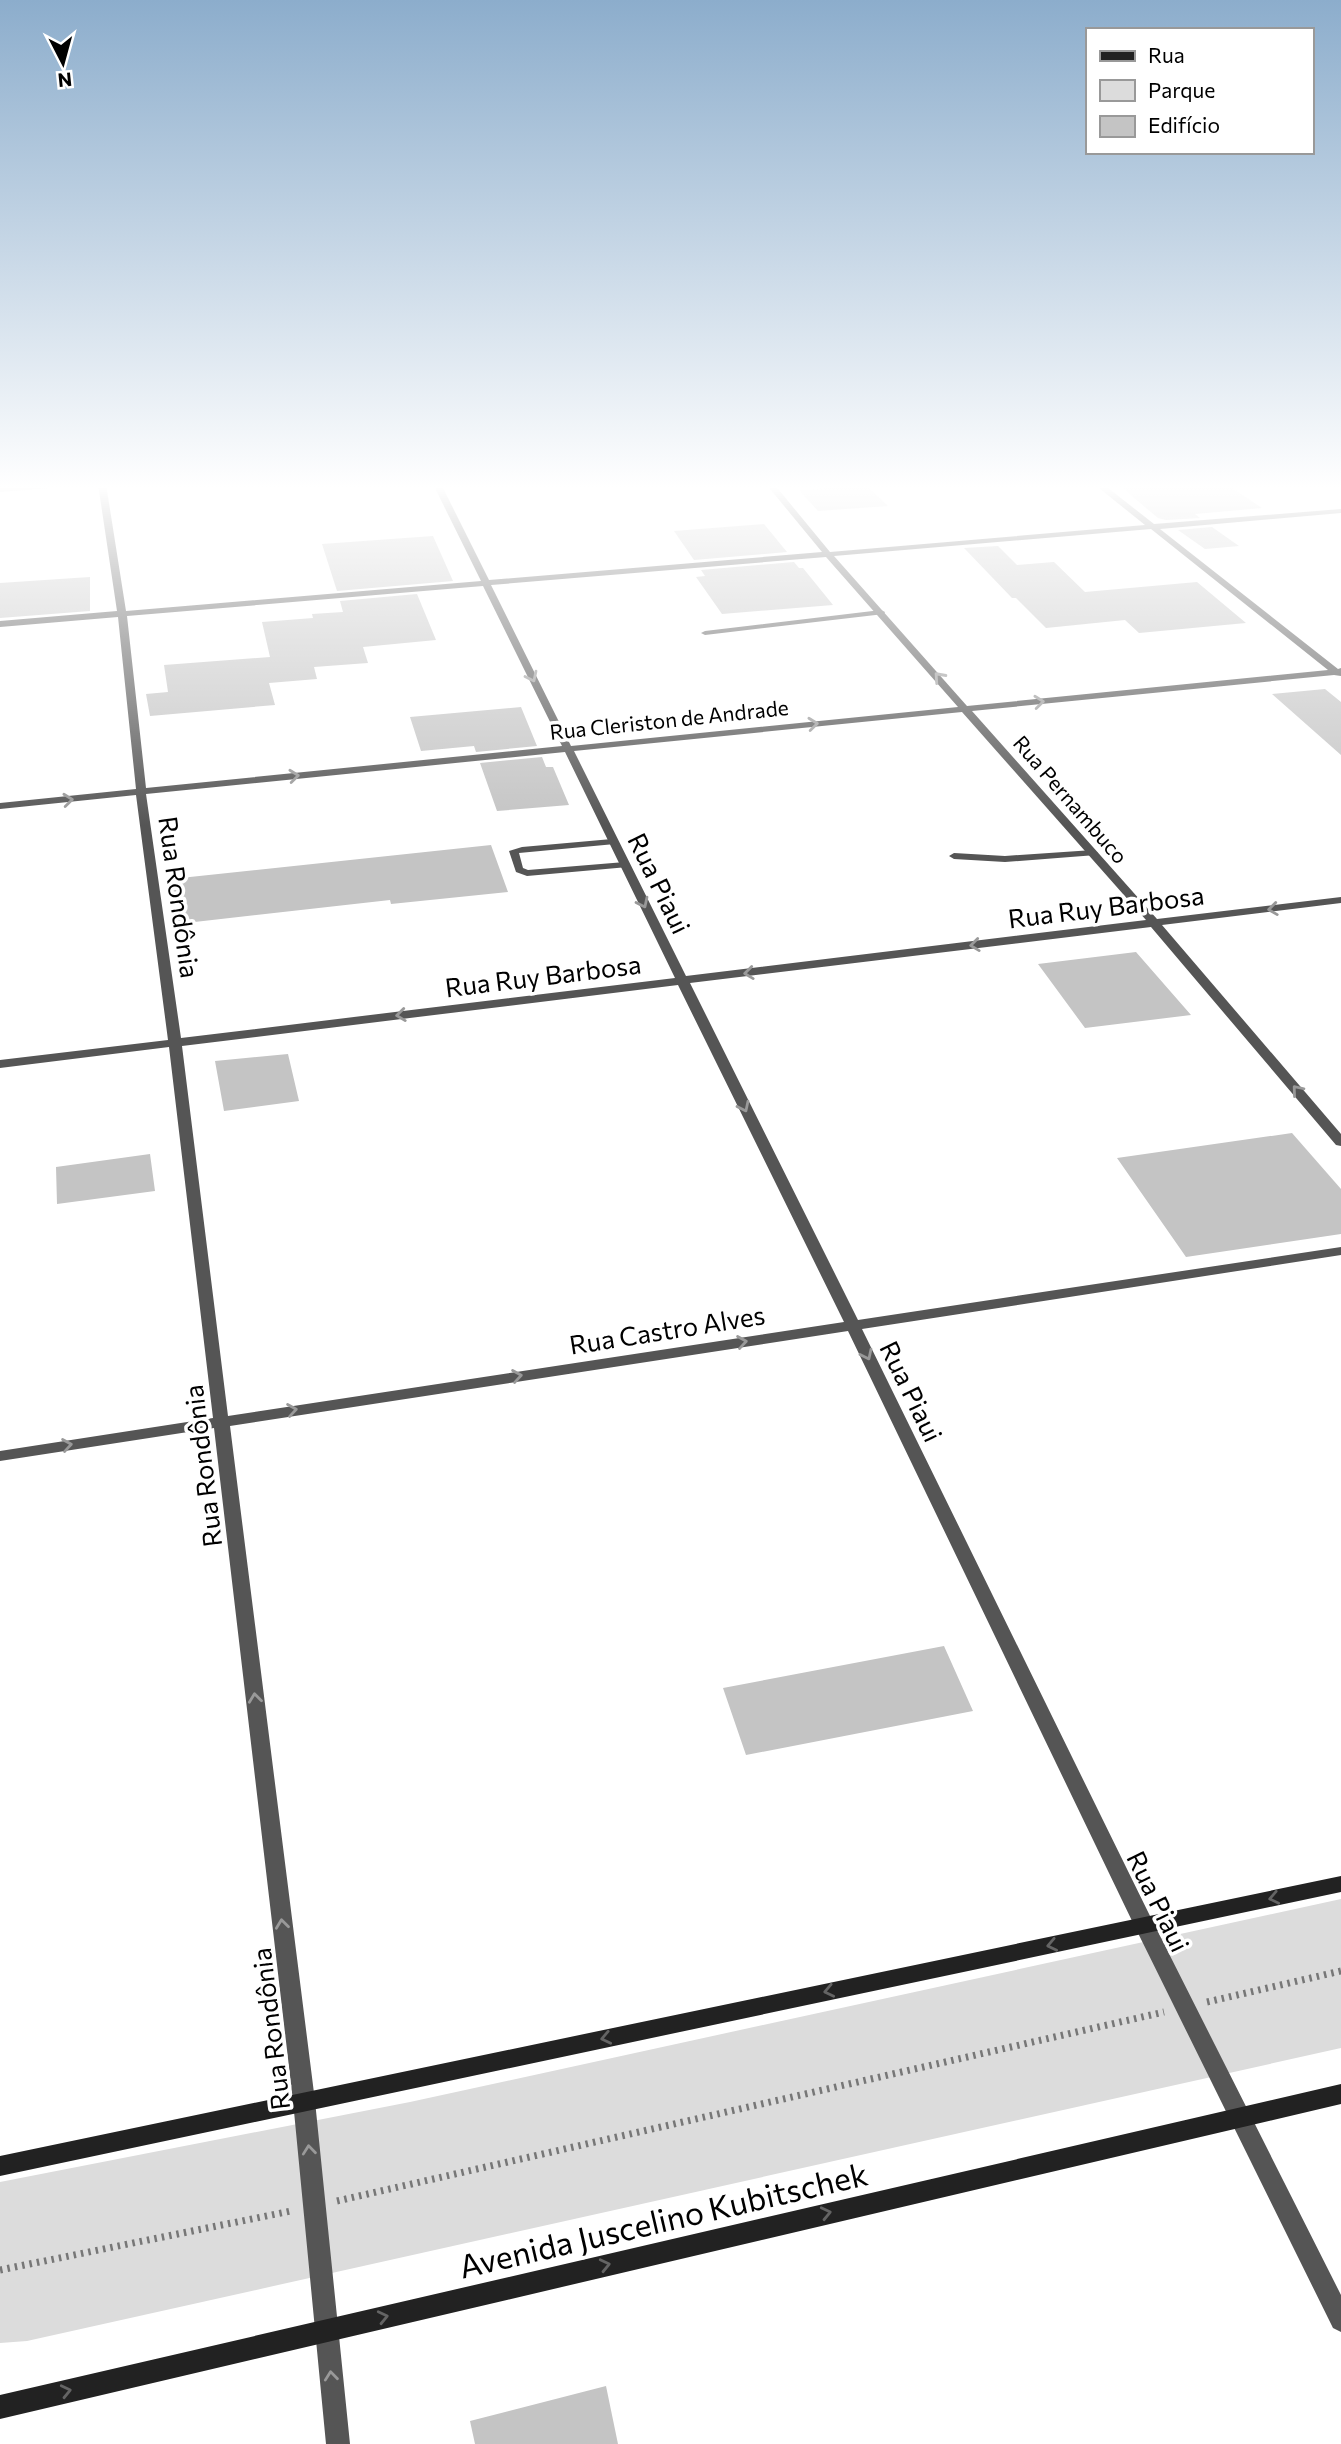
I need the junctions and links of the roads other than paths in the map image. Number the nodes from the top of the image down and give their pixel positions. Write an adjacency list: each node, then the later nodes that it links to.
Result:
1 (120, 598): 7 (street, Rua Rondônia)
2 (303, 598): 7 (street)
3 (494, 598): 12 (street, Rua Piaui, one-way to 12)
4 (868, 598): 6 (street, Rua Pernambuco)
5 (1243, 598): 10 (street)
6 (881, 612): 9 (lane); 11 (street, Rua Pernambuco, one-way to 6)
7 (122, 614): 8 (street); 13 (street, Rua Rondônia)
8 (0, 624)
9 (705, 633)
10 (1339, 673): 11 (street, Rua Cleriston de Andrade, one-way to 10)
11 (967, 709): 12 (street, Rua Cleriston de Andrade, one-way to 11); 16 (street, Rua Pernambuco)
12 (568, 748): 13 (street, Rua Cleriston de Andrade, one-way to 12); 15 (street, Rua Piaui)
13 (141, 792): 14 (street, Rua Cleriston de Andrade, one-way to 13); 22 (street, Rua Rondônia)
14 (0, 806)
15 (612, 842): 18 (street, Rua Piaui); 18 (lane)
16 (1093, 853): 17 (lane); 20 (street, Rua Pernambuco)
17 (954, 856)
18 (625, 865): 21 (street, Rua Piaui, one-way to 21)
19 (1340, 901): 20 (street, Rua Ruy Barbosa, one-way to 20)
20 (1155, 923): 21 (street, Rua Ruy Barbosa, one-way to 21); 24 (street, Rua Pernambuco, one-way to 20)
21 (681, 981): 22 (street, Rua Ruy Barbosa, one-way to 22); 26 (street, Rua Piaui, one-way to 26)
22 (175, 1043): 23 (street, Rua Ruy Barbosa); 27 (street, Rua Rondônia)
23 (0, 1064)
24 (1341, 1142)
25 (1341, 1251): 26 (street, Rua Castro Alves)
26 (853, 1326): 27 (street, Rua Castro Alves, one-way to 26); 30 (street, Rua Piaui, one-way to 30)
27 (222, 1421): 28 (street, Rua Castro Alves, one-way to 27); 32 (street, Rua Rondônia, one-way to 27)
28 (0, 1456)
29 (1341, 1884): 30 (main road, one-way to 30)
30 (1144, 1925): 32 (main road, one-way to 32); 33 (street, Rua Piaui)
31 (1341, 2094): 33 (main road, Avenida Juscelino Kubitschek)
32 (304, 2101): 34 (main road); 36 (street, Rua Rondônia, one-way to 32)
33 (1240, 2116): 35 (street, Rua Piaui); 36 (main road, Avenida Juscelino Kubitschek, one-way to 33)
34 (0, 2166)
35 (1341, 2320)
36 (326, 2330): 37 (main road, Avenida Juscelino Kubitschek, one-way to 36); 38 (street, Rua Rondônia, one-way to 36)
37 (0, 2407)
38 (338, 2444)

